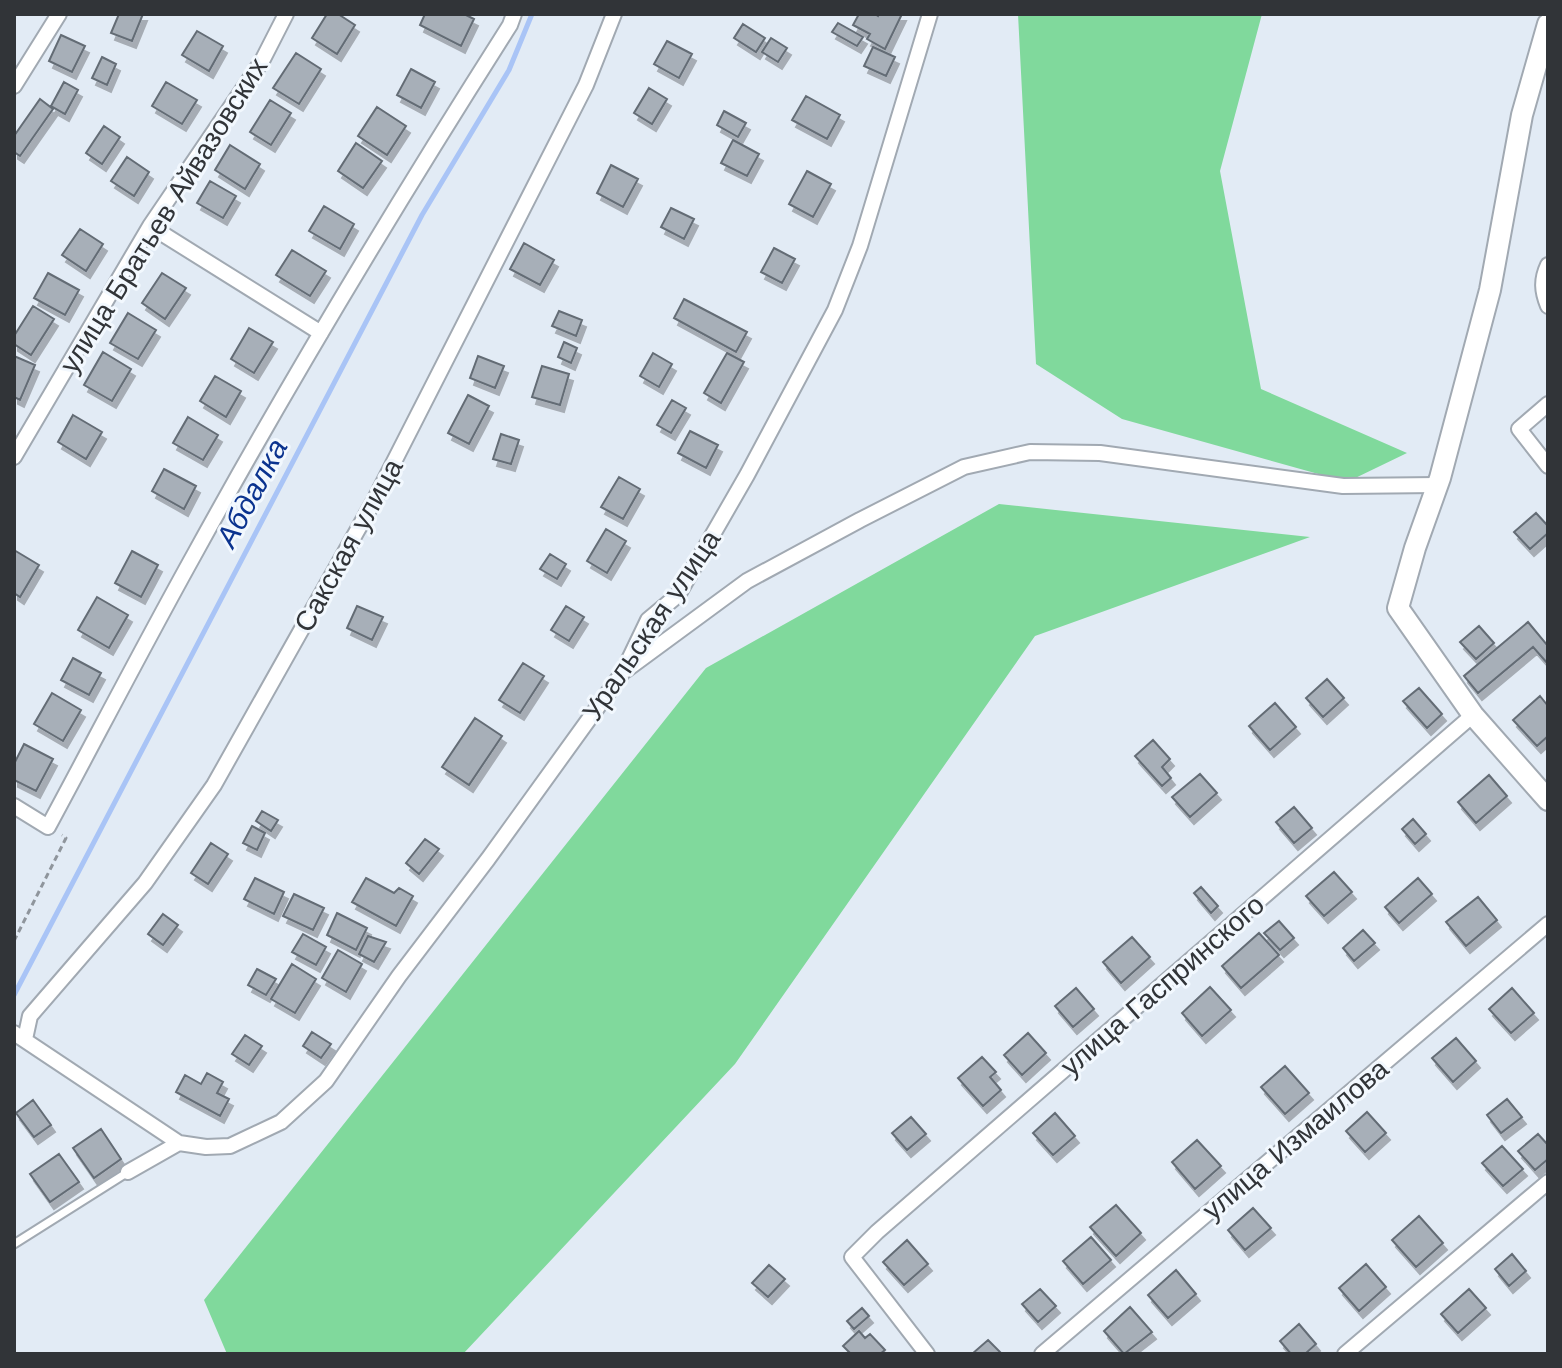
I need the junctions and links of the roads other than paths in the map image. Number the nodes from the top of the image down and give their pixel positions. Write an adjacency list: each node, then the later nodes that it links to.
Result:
1 (59, 14): 7 (street)
2 (286, 14): 8 (street, улица Братьев Айвазовских)
3 (514, 14): 11 (street)
4 (614, 14): 21 (street, Сакская улица)
5 (930, 14): 16 (street, Уральская улица)
6 (1548, 24): 15 (main road)
7 (14, 86)
8 (150, 226): 11 (street); 13 (street, улица Братьев Айвазовских)
9 (1548, 265): 10 (street)
10 (1548, 306)
11 (321, 333): 19 (street)
12 (1548, 404): 14 (street)
13 (14, 457)
14 (1548, 466)
15 (1438, 485): 16 (street); 17 (main road)
16 (623, 672): 22 (street, Уральская улица)
17 (1473, 715): 18 (main road); 26 (street, улица Гаспринского)
18 (1548, 800)
19 (14, 806)
20 (1548, 924): 27 (street, улица Измаилова)
21 (19, 1036): 22 (street)
22 (179, 1143): 23 (street)
23 (128, 1172): 25 (lane)
24 (1548, 1182): 28 (street)
25 (14, 1244)
26 (927, 1354)
27 (1042, 1354)
28 (1345, 1354)

